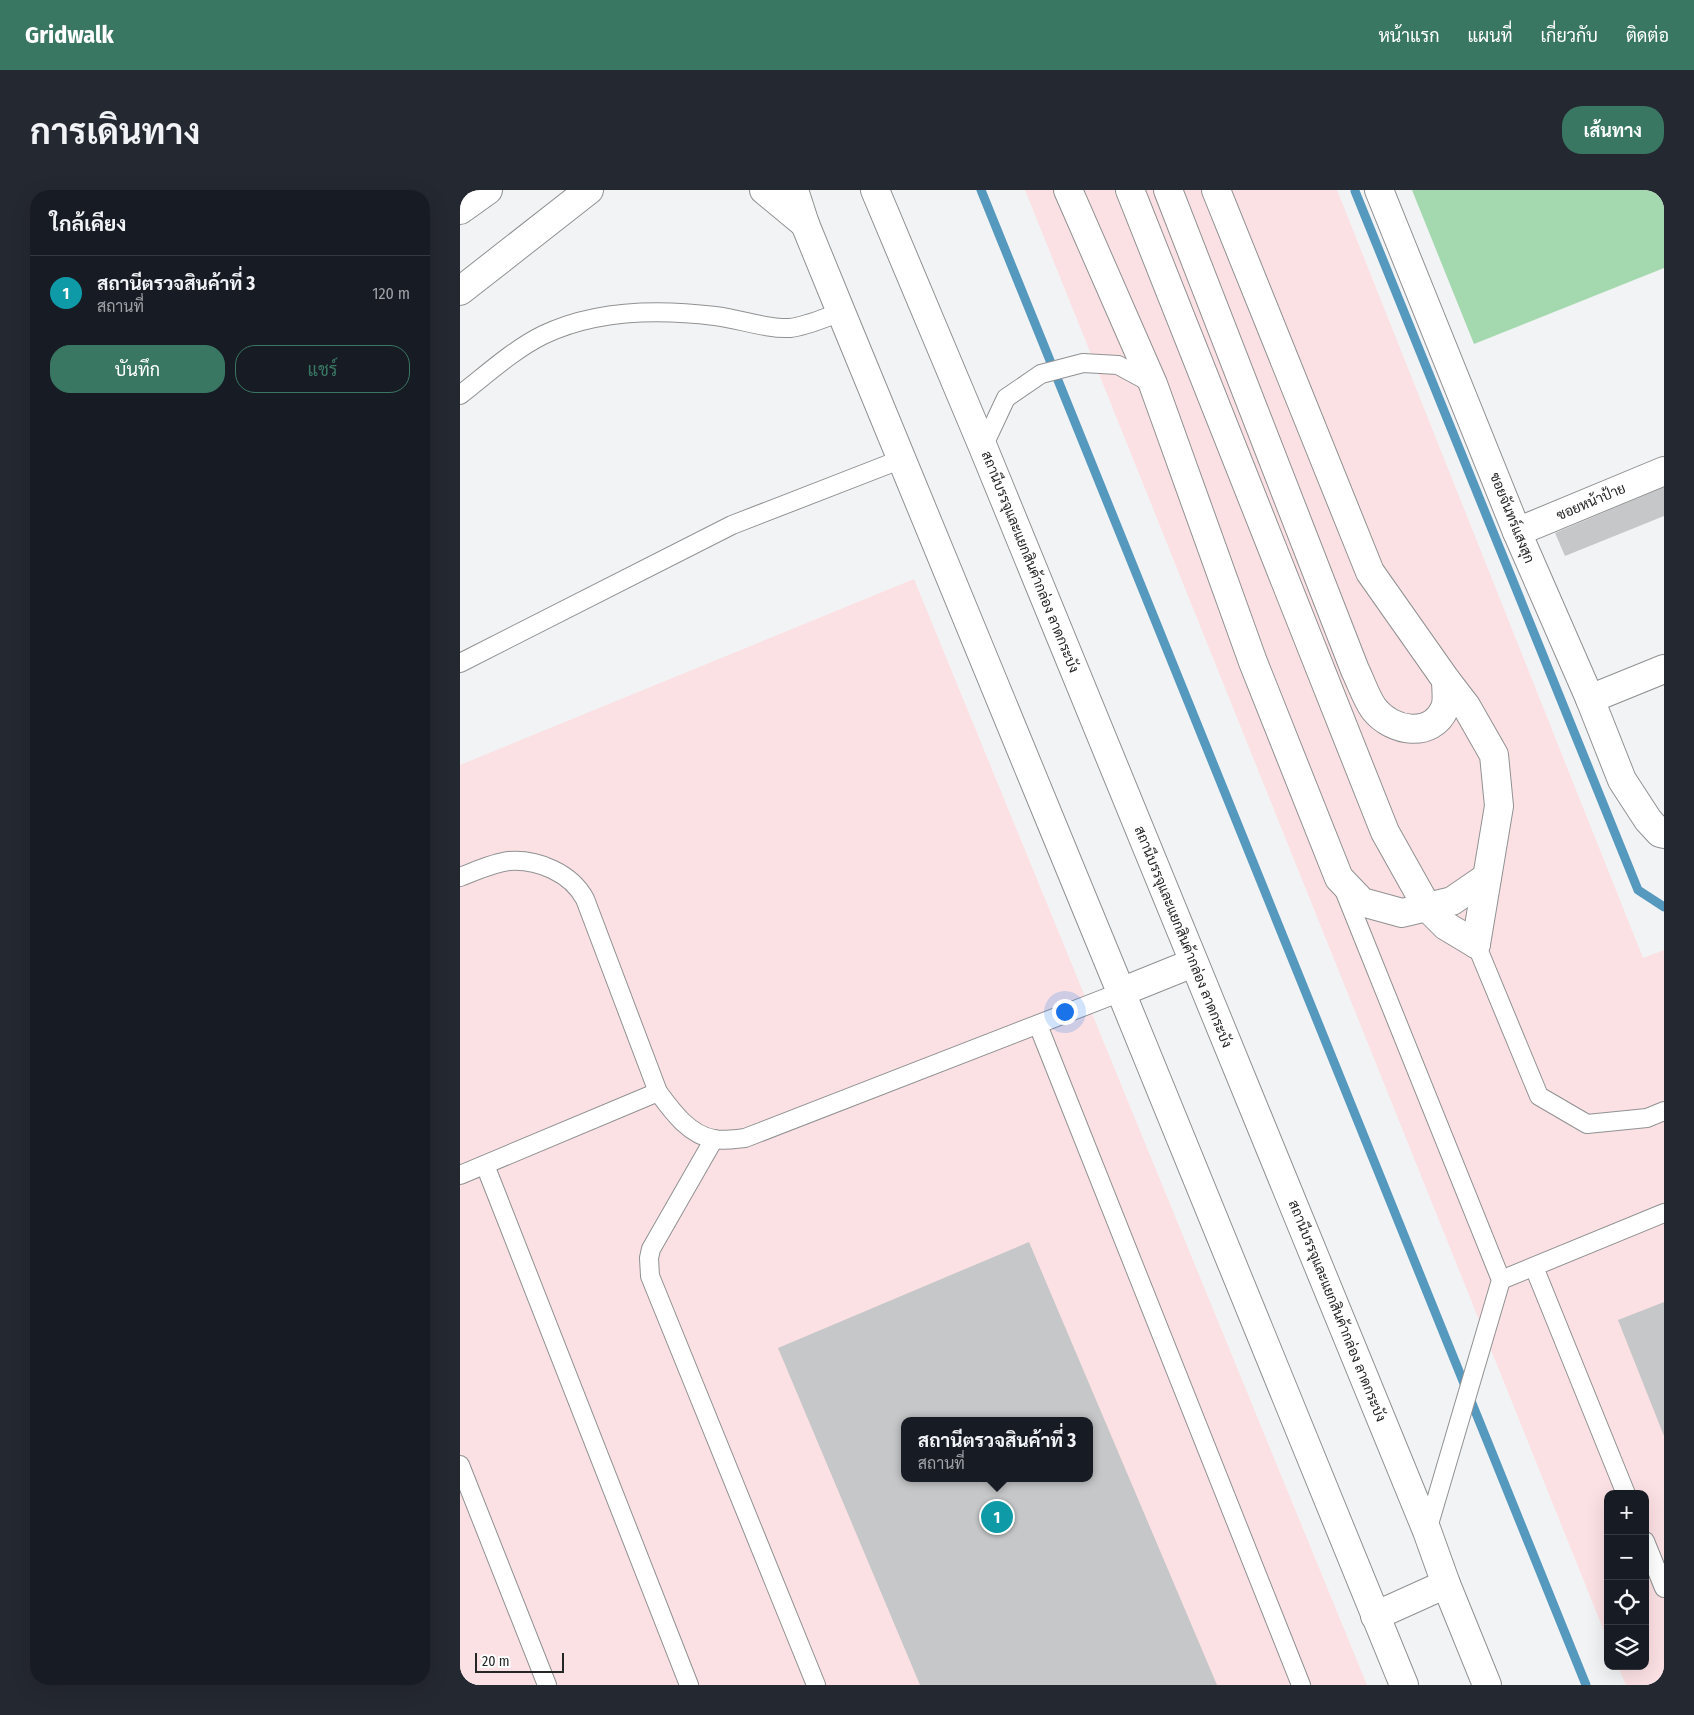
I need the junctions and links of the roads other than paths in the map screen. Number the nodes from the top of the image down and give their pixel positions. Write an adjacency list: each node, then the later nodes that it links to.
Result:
1 (464, 190): 12 (main road)
2 (488, 190): 13 (main road)
3 (590, 190): 15 (main road)
4 (764, 190): 14 (main road)
5 (794, 190): 14 (main road)
6 (875, 190): 19 (main road, สถานีบรรจุและแยกสินค้ากล่อง ลาดกระบัง)
7 (1068, 190): 17 (main road)
8 (1130, 190): 31 (main road)
9 (1168, 190): 25 (main road)
10 (1216, 190): 25 (main road)
11 (1379, 190): 22 (main road, ซอยจันทร์แสงสุก)
12 (460, 193)
13 (460, 210)
14 (805, 224): 16 (main road)
15 (460, 291)
16 (841, 312): 18 (lane); 20 (main road)
17 (1152, 384): 19 (lane); 30 (main road)
18 (460, 395)
19 (984, 447): 33 (main road, สถานีบรรจุและแยกสินค้ากล่อง ลาดกระบัง)
20 (902, 459): 23 (lane); 34 (main road)
21 (1664, 471): 22 (main road, ซอยหน้าป้าย)
22 (1517, 532): 26 (main road, ซอยจันทร์แสงสุก)
23 (460, 663)
24 (1664, 669): 26 (main road)
25 (1446, 680): 29 (main road)
26 (1590, 699): 27 (main road, ซอยจันทร์แสงสุก)
27 (1664, 834)
28 (460, 877): 36 (lane)
29 (1487, 877): 31 (main road); 32 (main road)
30 (1339, 878): 31 (main road); 43 (lane)
31 (1427, 908): 32 (main road)
32 (1476, 944): 37 (lane)
33 (1193, 963): 34 (main road); 46 (main road, สถานีบรรจุและแยกสินค้ากล่อง ลาดกระบัง)
34 (1122, 992): 35 (lane); 50 (main road)
35 (1038, 1025): 38 (lane); 54 (lane)
36 (658, 1092): 38 (lane); 39 (lane)
37 (1664, 1111)
38 (714, 1139): 53 (lane)
39 (485, 1165): 40 (lane); 52 (lane)
40 (460, 1175)
41 (1664, 1213): 42 (lane)
42 (1534, 1267): 43 (lane); 45 (lane)
43 (1501, 1280): 46 (lane)
44 (460, 1465): 51 (lane)
45 (1624, 1490)
46 (1427, 1531): 48 (main road, สถานีบรรจุและแยกสินค้ากล่อง ลาดกระบัง)
47 (1649, 1551): 49 (lane)
48 (1446, 1584): 50 (main road); 56 (main road, สถานีบรรจุและแยกสินค้ากล่อง ลาดกระบัง)
49 (1664, 1588)
50 (1375, 1616): 55 (main road)
51 (547, 1685)
52 (689, 1685)
53 (816, 1685)
54 (1301, 1685)
55 (1404, 1685)
56 (1487, 1685)

